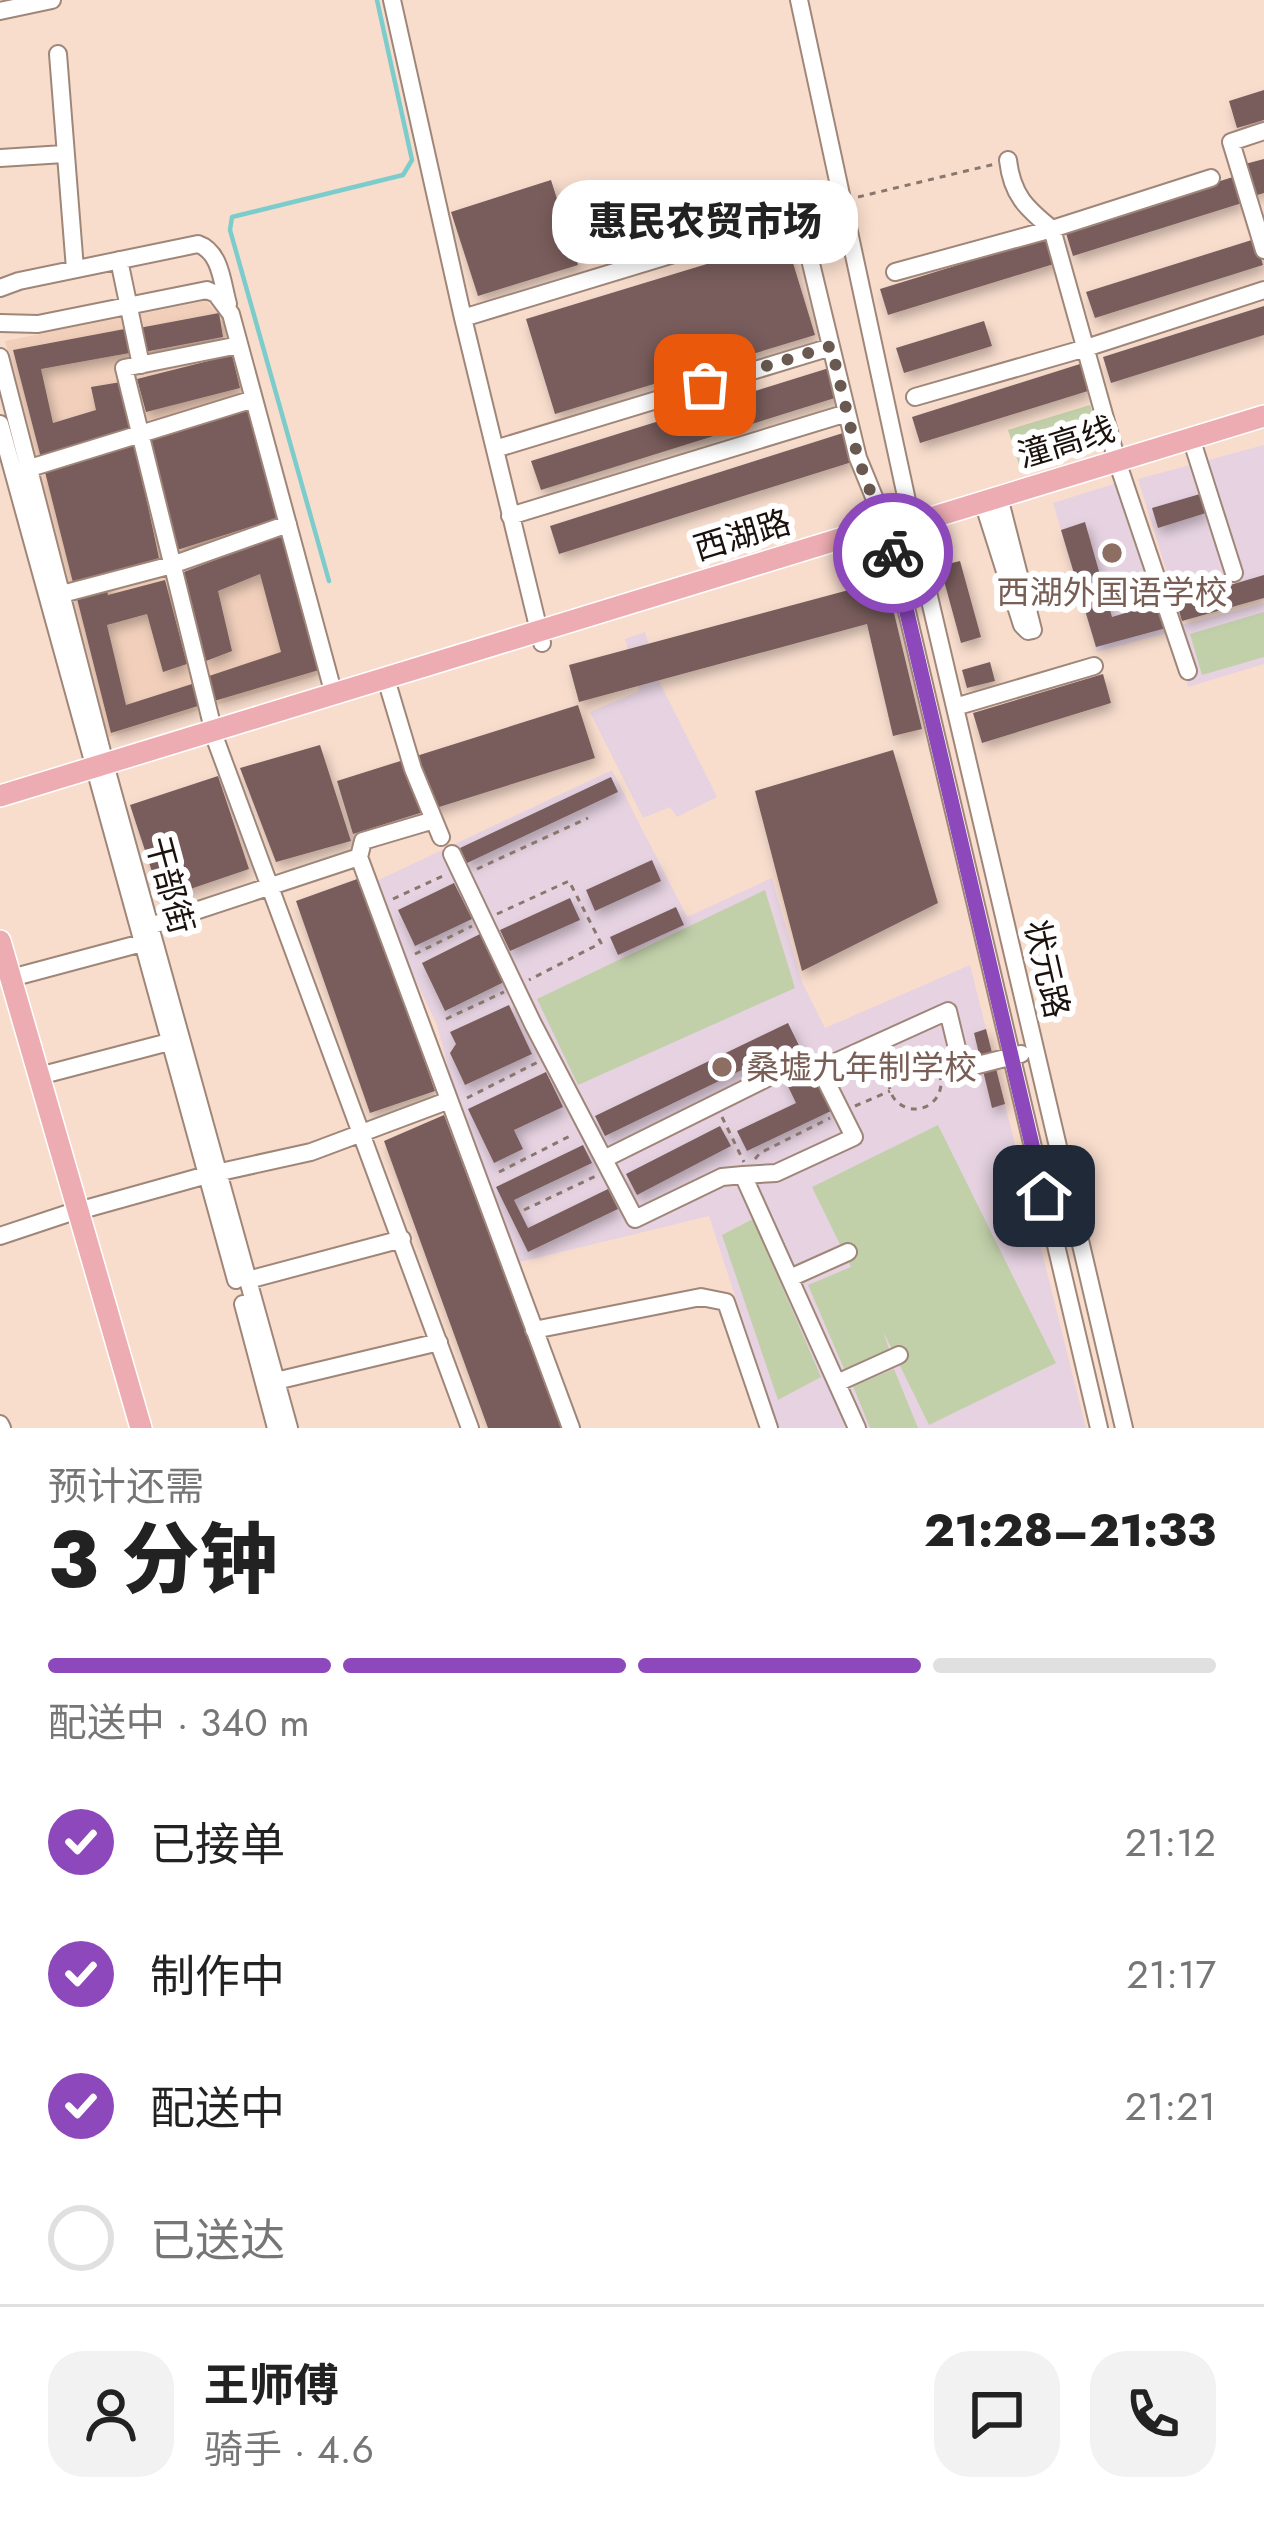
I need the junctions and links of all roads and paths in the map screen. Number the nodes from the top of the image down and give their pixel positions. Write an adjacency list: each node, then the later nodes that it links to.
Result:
1 (52, 0): 4 (street)
2 (392, 0): 22 (street)
3 (799, 0): 11 (street, 状元路)
4 (0, 11)
5 (58, 53): 7 (street)
6 (1264, 131): 14 (street)
7 (64, 154): 8 (street); 16 (street)
8 (0, 158)
9 (1008, 160): 11 (path); 13 (street)
10 (1211, 178): 13 (street)
11 (843, 200): 12 (street); 42 (street, 状元路)
12 (795, 228): 22 (street); 25 (street, 状元路)
13 (1052, 229): 17 (street); 26 (street)
14 (1264, 250)
15 (119, 260): 16 (street); 20 (street); 21 (street)
16 (75, 269): 19 (street)
17 (895, 272)
18 (1264, 290): 26 (street)
19 (0, 292): 23 (street)
20 (128, 306): 21 (street); 23 (street); 28 (street)
21 (231, 314): 24 (street)
22 (463, 319): 36 (street)
23 (0, 321)
24 (239, 345): 28 (street); 30 (street)
25 (831, 346): 31 (street, 状元路); 36 (street)
26 (1086, 348): 29 (street); 37 (street)
27 (0, 357): 38 (street, 干部街)
28 (141, 365): 34 (street)
29 (915, 397)
30 (254, 399): 34 (street); 41 (street)
31 (847, 413): 40 (street); 43 (street, 状元路)
32 (1264, 416): 35 (main road, 潼高线)
33 (0, 424): 54 (street, 干部街)
34 (140, 434): 38 (street); 44 (street)
35 (1191, 438): 37 (main road, 潼高线); 45 (street)
36 (495, 449): 40 (street)
37 (1117, 460): 39 (main road, 潼高线); 49 (street)
38 (29, 468): 46 (street, 干部街)
39 (991, 499): 39 (street); 42 (main road, 潼高线)
40 (510, 516): 47 (street)
41 (288, 524): 44 (street); 51 (street)
42 (912, 524): 43 (main road, 潼高线); 52 (street, 状元路)
43 (888, 531): 47 (main road, 西湖路); 72 (street, 状元路)
44 (172, 565): 46 (street); 53 (street)
45 (1234, 573)
46 (62, 595): 54 (street, 干部街)
47 (541, 638): 50 (main road, 西湖路); 51 (main road, 西湖路)
48 (1094, 666): 52 (street)
49 (1188, 670)
50 (389, 689): 53 (main road, 西湖路); 58 (street)
51 (334, 695): 53 (main road, 西湖路)
52 (955, 707): 70 (street, 状元路)
53 (215, 737): 54 (main road, 西湖路); 60 (street)
54 (100, 772): 55 (main road, 西湖路); 56 (main road, 西湖路); 63 (street, 干部街)
55 (0, 796)
56 (0, 807)
57 (588, 818): 59 (path)
58 (359, 857): 60 (street); 76 (street)
59 (455, 861): 61 (path); 62 (street)
60 (271, 888): 63 (street); 80 (street)
61 (392, 899)
62 (484, 920): 65 (path); 67 (street); 67 (path)
63 (146, 935): 66 (street); 69 (street, 干部街); 83 (street, 干部街)
64 (0, 941): 66 (main road)
65 (415, 954)
66 (5, 983): 73 (main road); 86 (main road)
67 (515, 986): 68 (path); 71 (street)
68 (446, 1019)
69 (169, 1042): 73 (street); 83 (street, 干部街)
70 (1036, 1051): 72 (street); 106 (street, 状元路)
71 (549, 1056): 76 (path); 79 (street)
72 (1012, 1057): 78 (street); 105 (street, 状元路)
73 (39, 1076): 86 (main road)
74 (771, 1076): 77 (street)
75 (890, 1090): 75 (path); 78 (path)
76 (456, 1100): 80 (street); 92 (street)
77 (715, 1103): 78 (path); 81 (street)
78 (841, 1112): 84 (street)
79 (587, 1128): 81 (street); 82 (path)
80 (363, 1133): 83 (street); 88 (street)
81 (607, 1164): 84 (street); 85 (path)
82 (499, 1172)
83 (213, 1174): 86 (street); 91 (street, 干部街); 99 (street, 干部街)
84 (743, 1175): 90 (street)
85 (524, 1210)
86 (72, 1213): 87 (street); 97 (main road); 98 (main road)
87 (0, 1236)
88 (402, 1239): 91 (street); 93 (street)
89 (848, 1252): 90 (street)
90 (790, 1278): 96 (street)
91 (248, 1280): 95 (street, 干部街)
92 (534, 1330): 102 (street); 103 (street)
93 (439, 1342): 95 (street); 101 (street)
94 (899, 1355): 96 (street)
95 (276, 1381): 100 (street, 干部街)
96 (837, 1384): 104 (street)
97 (128, 1428)
98 (141, 1428)
99 (276, 1428)
100 (289, 1428)
101 (470, 1428)
102 (571, 1428)
103 (769, 1428)
104 (857, 1428)
105 (1099, 1428)
106 (1124, 1428)

